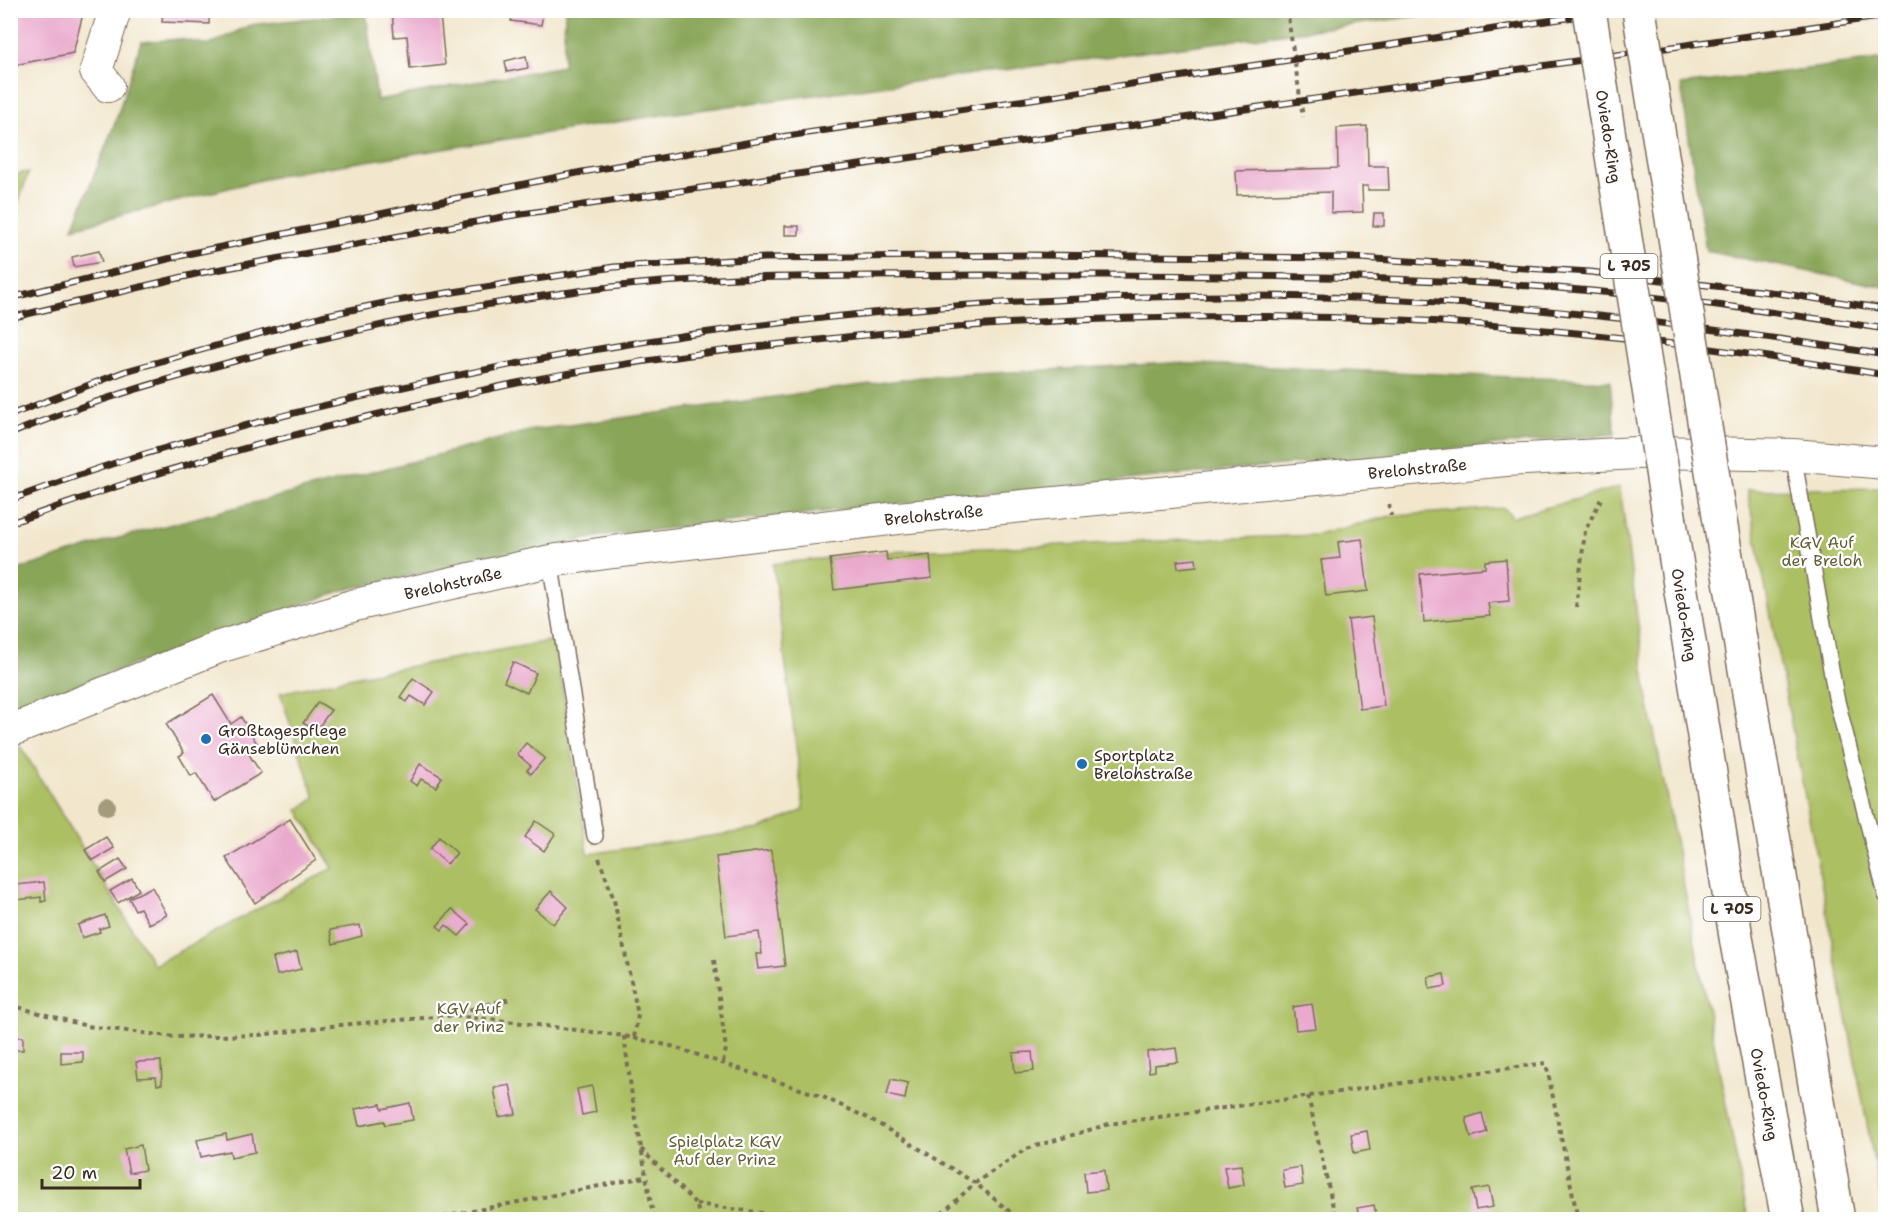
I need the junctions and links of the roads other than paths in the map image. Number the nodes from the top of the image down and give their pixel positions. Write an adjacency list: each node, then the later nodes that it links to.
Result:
1 (115, 10): 4 (street)
2 (1589, 10): 11 (highway, Oviedo-Ring / L 705, bridge)
3 (1640, 10): 12 (highway, L 705, bridge)
4 (108, 86)
5 (1793, 455): 6 (street, Brelohstraße); 7 (street, Brelohstraße); 10 (lane)
6 (1886, 463)
7 (550, 561): 8 (street, Brelohstraße); 9 (lane)
8 (10, 731)
9 (595, 836)
10 (1886, 895)
11 (1788, 1220)
12 (1838, 1220)

